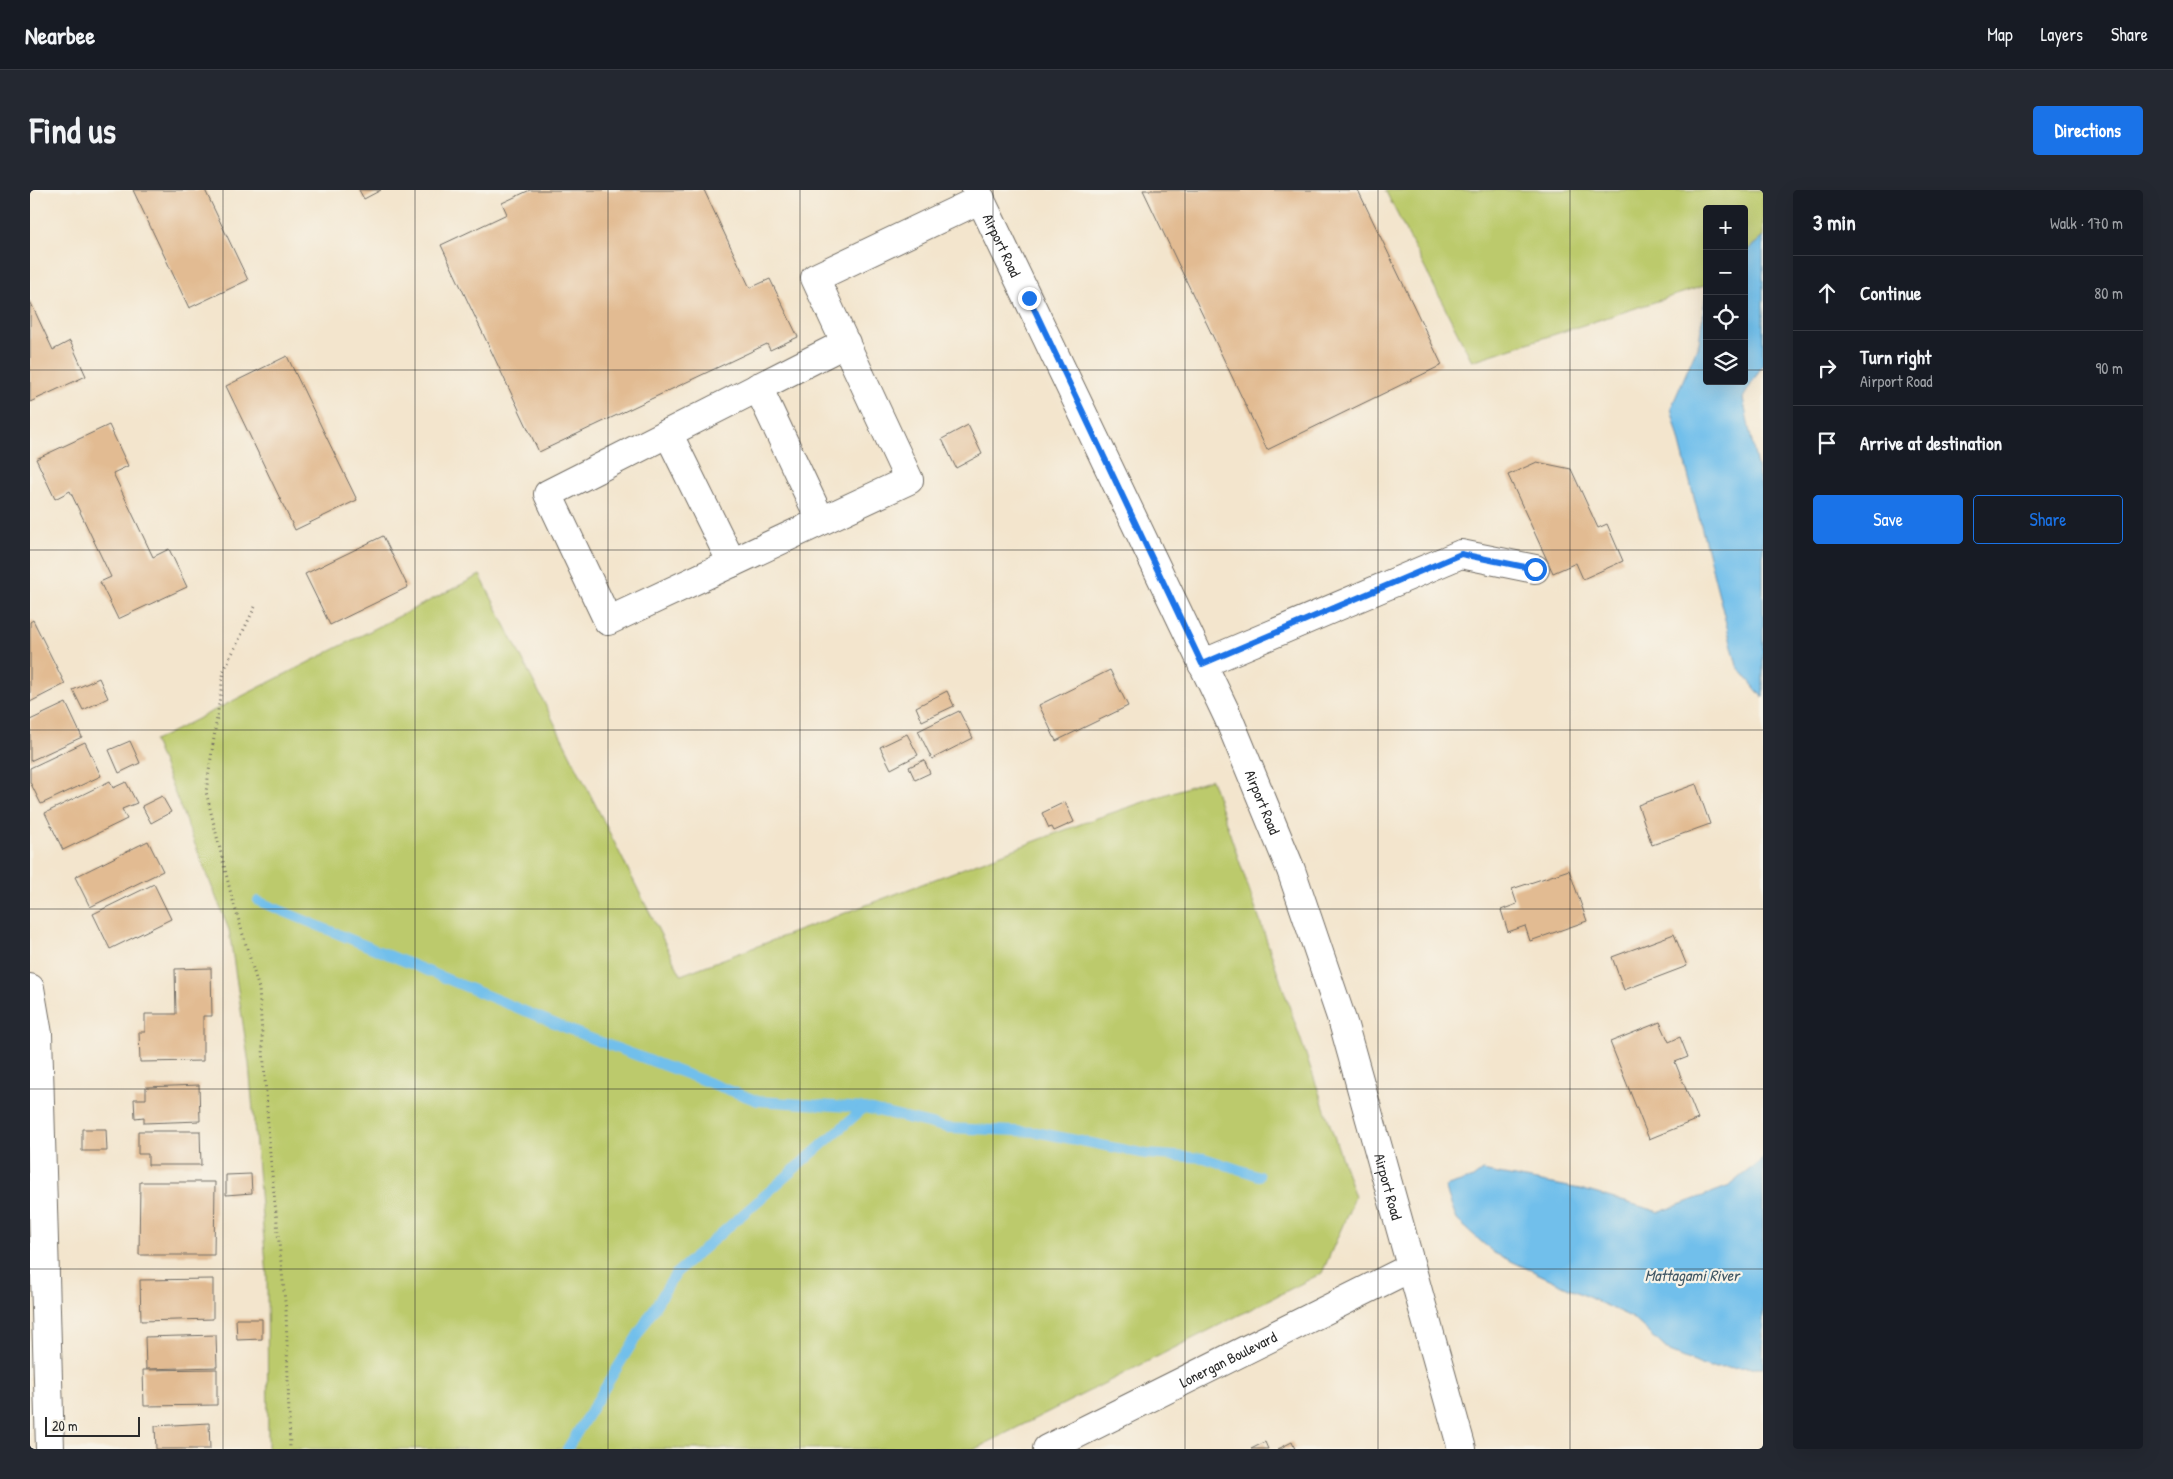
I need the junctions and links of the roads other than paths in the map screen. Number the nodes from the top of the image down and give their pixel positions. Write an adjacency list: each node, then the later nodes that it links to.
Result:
1 (978, 195): 2 (main road); 8 (main road, Airport Road)
2 (846, 343): 3 (main road); 5 (main road)
3 (758, 387): 4 (main road); 5 (main road)
4 (668, 433): 6 (main road); 6 (main road)
5 (821, 521): 6 (main road)
6 (732, 563)
7 (1535, 569): 8 (main road)
8 (1202, 664): 11 (main road, Airport Road)
9 (30, 988): 10 (main road)
10 (34, 1037): 12 (main road)
11 (1410, 1268): 13 (main road, Lonergan Boulevard); 14 (main road, Airport Road)
12 (50, 1449)
13 (1047, 1449)
14 (1462, 1449)

